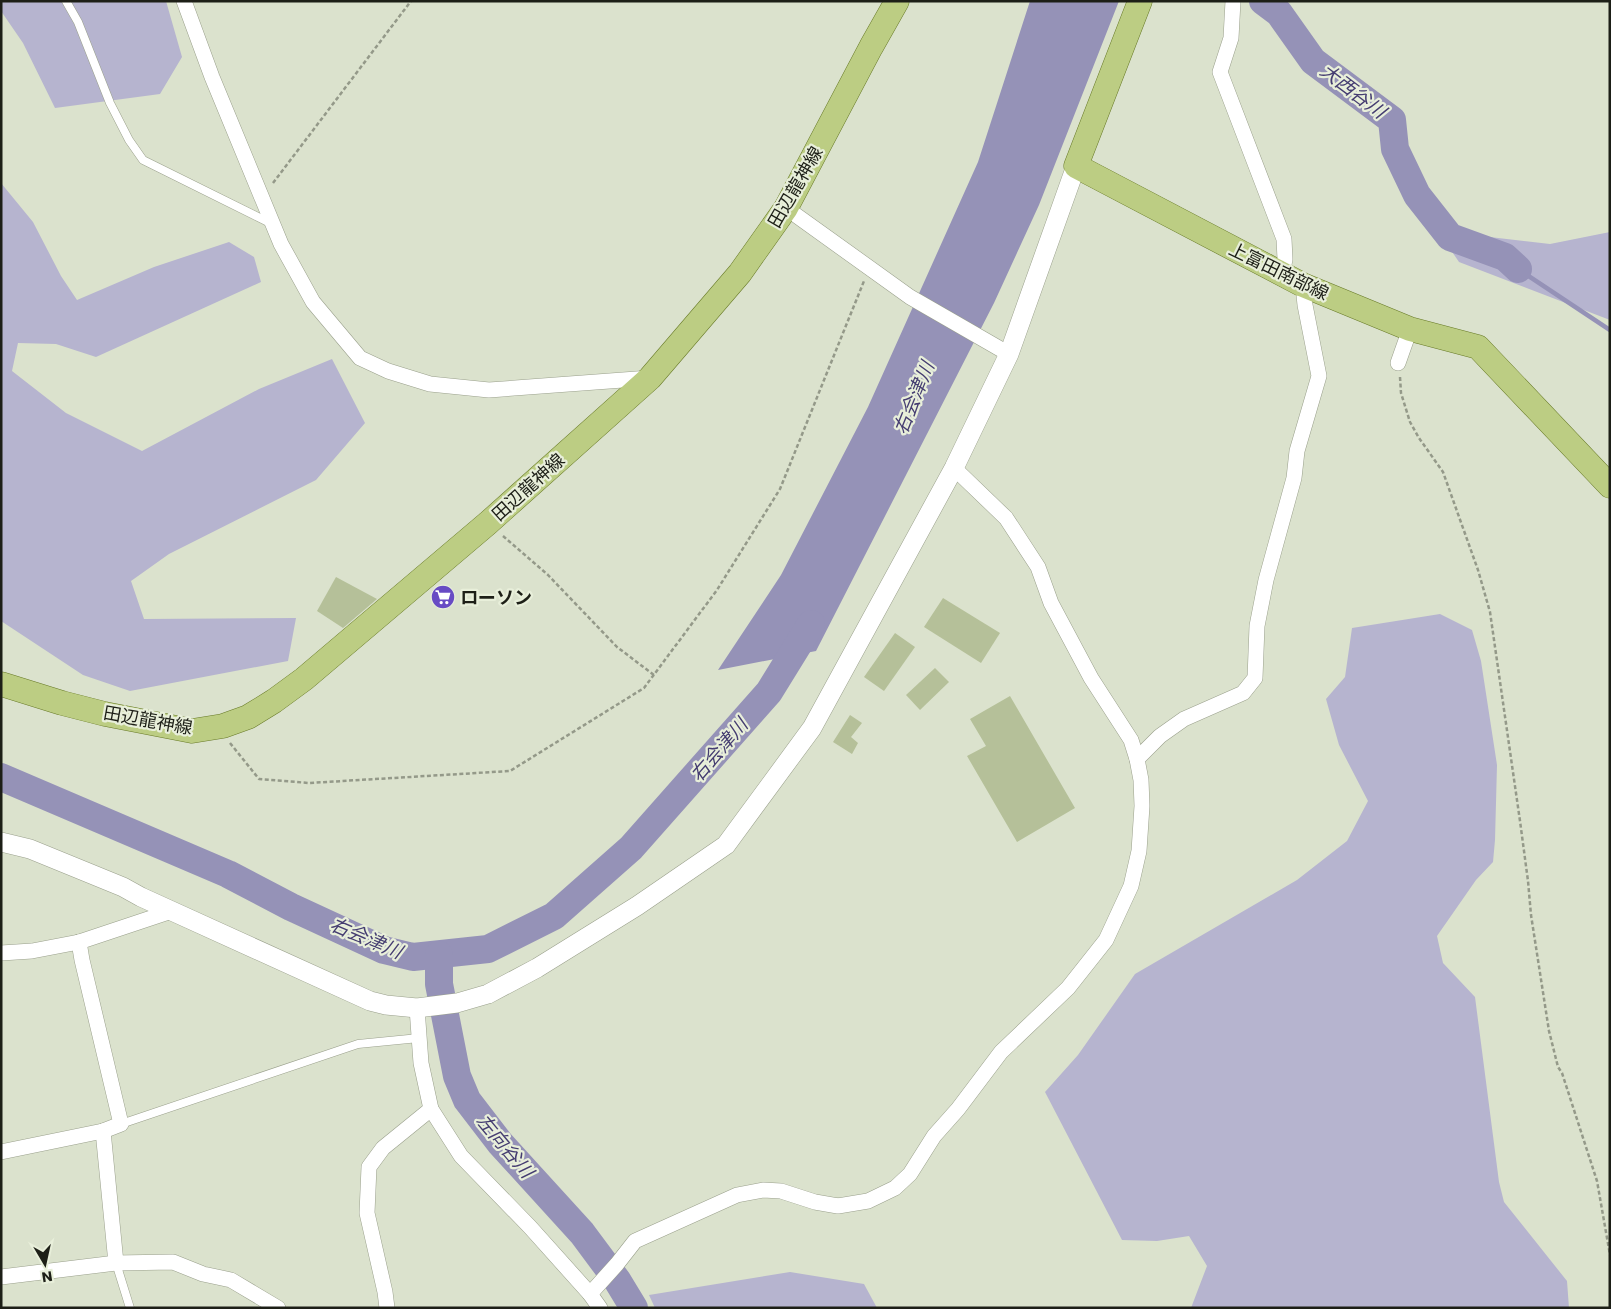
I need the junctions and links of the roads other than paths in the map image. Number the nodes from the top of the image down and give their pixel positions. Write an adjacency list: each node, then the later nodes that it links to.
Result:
1 (66, 1): 8 (lane)
2 (184, 1): 8 (street)
3 (897, 1): 7 (main road, 田辺龍神線)
4 (1140, 1): 6 (main road)
5 (1232, 1): 9 (street)
6 (1076, 166): 9 (main road, 上富田南部線); 11 (street)
7 (786, 208): 11 (street); 13 (main road, 田辺龍神線)
8 (272, 224): 13 (street)
9 (1293, 280): 10 (main road, 上富田南部線); 17 (street)
10 (1410, 329): 12 (street); 15 (main road, 上富田南部線)
11 (1009, 354): 14 (street)
12 (1398, 363)
13 (650, 378): 16 (main road, 田辺龍神線)
14 (954, 468): 17 (street); 22 (street)
15 (1610, 486)
16 (1, 684)
17 (1137, 759): 30 (street)
18 (1, 842): 19 (street)
19 (172, 911): 20 (street); 22 (street)
20 (79, 942): 21 (street); 25 (street)
21 (1, 953)
22 (421, 1007): 23 (street)
23 (419, 1038): 24 (street); 25 (lane)
24 (431, 1109): 30 (street); 33 (street)
25 (122, 1124): 26 (street)
26 (103, 1131): 27 (street); 28 (street)
27 (1, 1152)
28 (116, 1263): 29 (street); 31 (lane); 32 (street)
29 (1, 1277)
30 (590, 1294): 34 (street)
31 (130, 1308)
32 (278, 1308)
33 (387, 1308)
34 (600, 1308)

